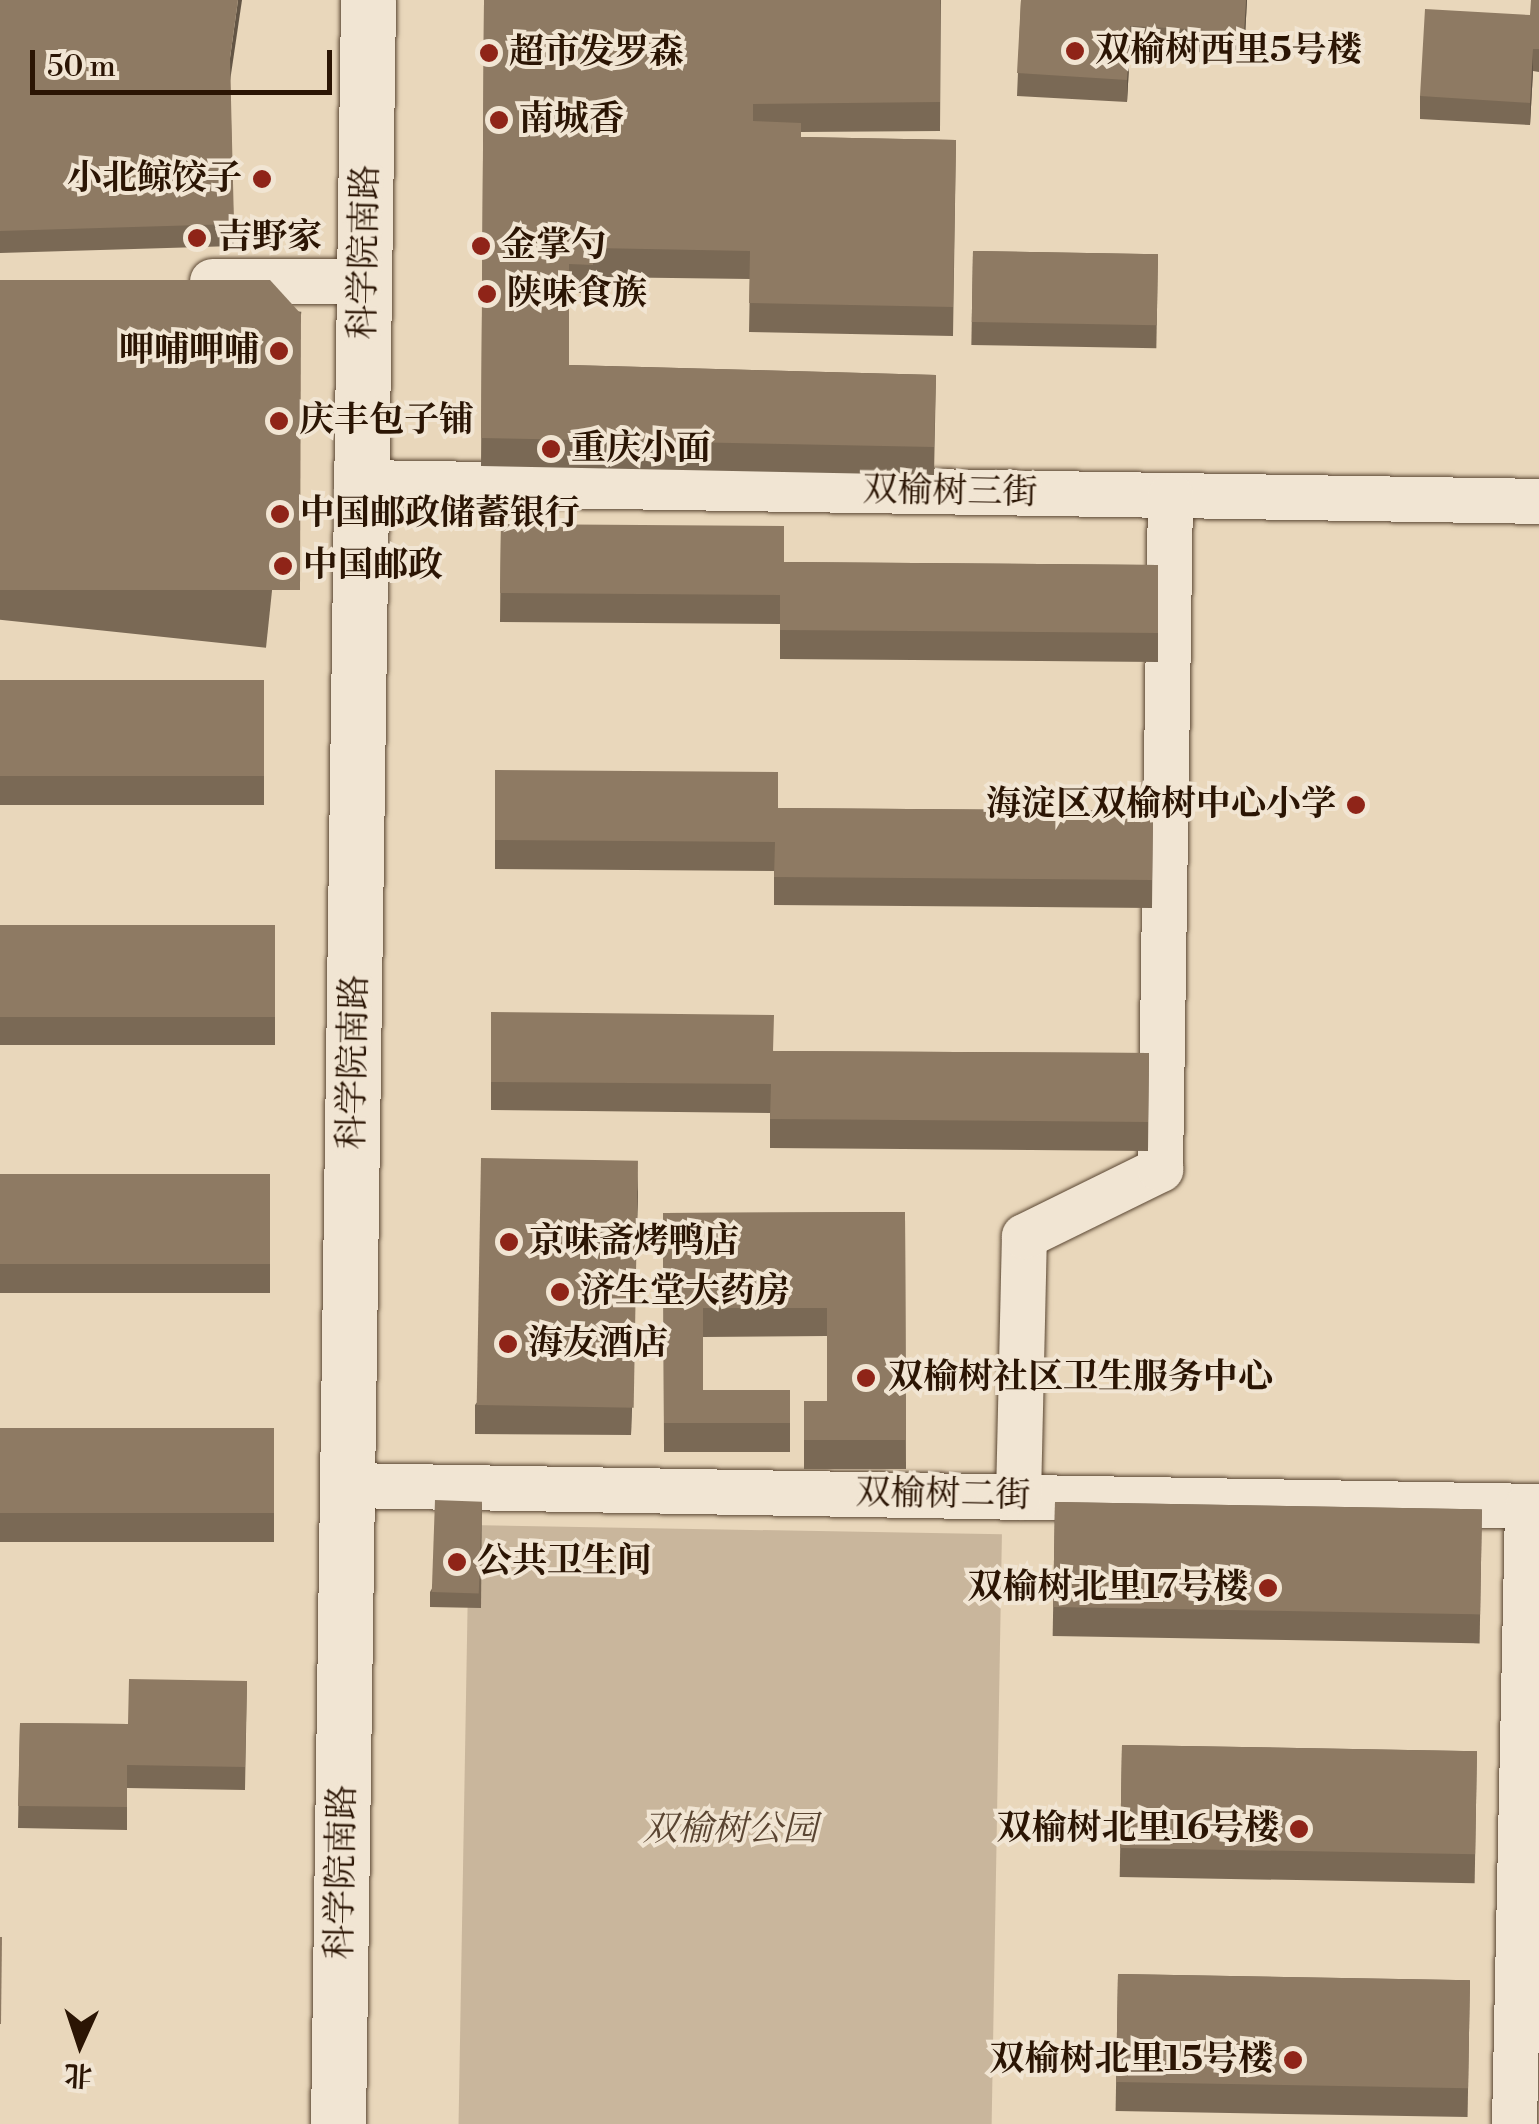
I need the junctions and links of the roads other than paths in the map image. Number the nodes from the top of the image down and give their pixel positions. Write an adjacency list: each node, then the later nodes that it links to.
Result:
1 (368, 0): 3 (street, 科学院南路)
2 (173, 281): 3 (street)
3 (364, 281): 4 (street, 科学院南路)
4 (362, 482): 5 (street, 双榆树三街); 7 (street, 科学院南路)
5 (1170, 495): 6 (street, 双榆树三街); 8 (street)
6 (1539, 501)
7 (348, 1485): 8 (street, 双榆树二街); 10 (street, 科学院南路)
8 (1018, 1496): 9 (street, 双榆树二街)
9 (1533, 1506): 11 (street)
10 (338, 2124)
11 (1514, 2124)

